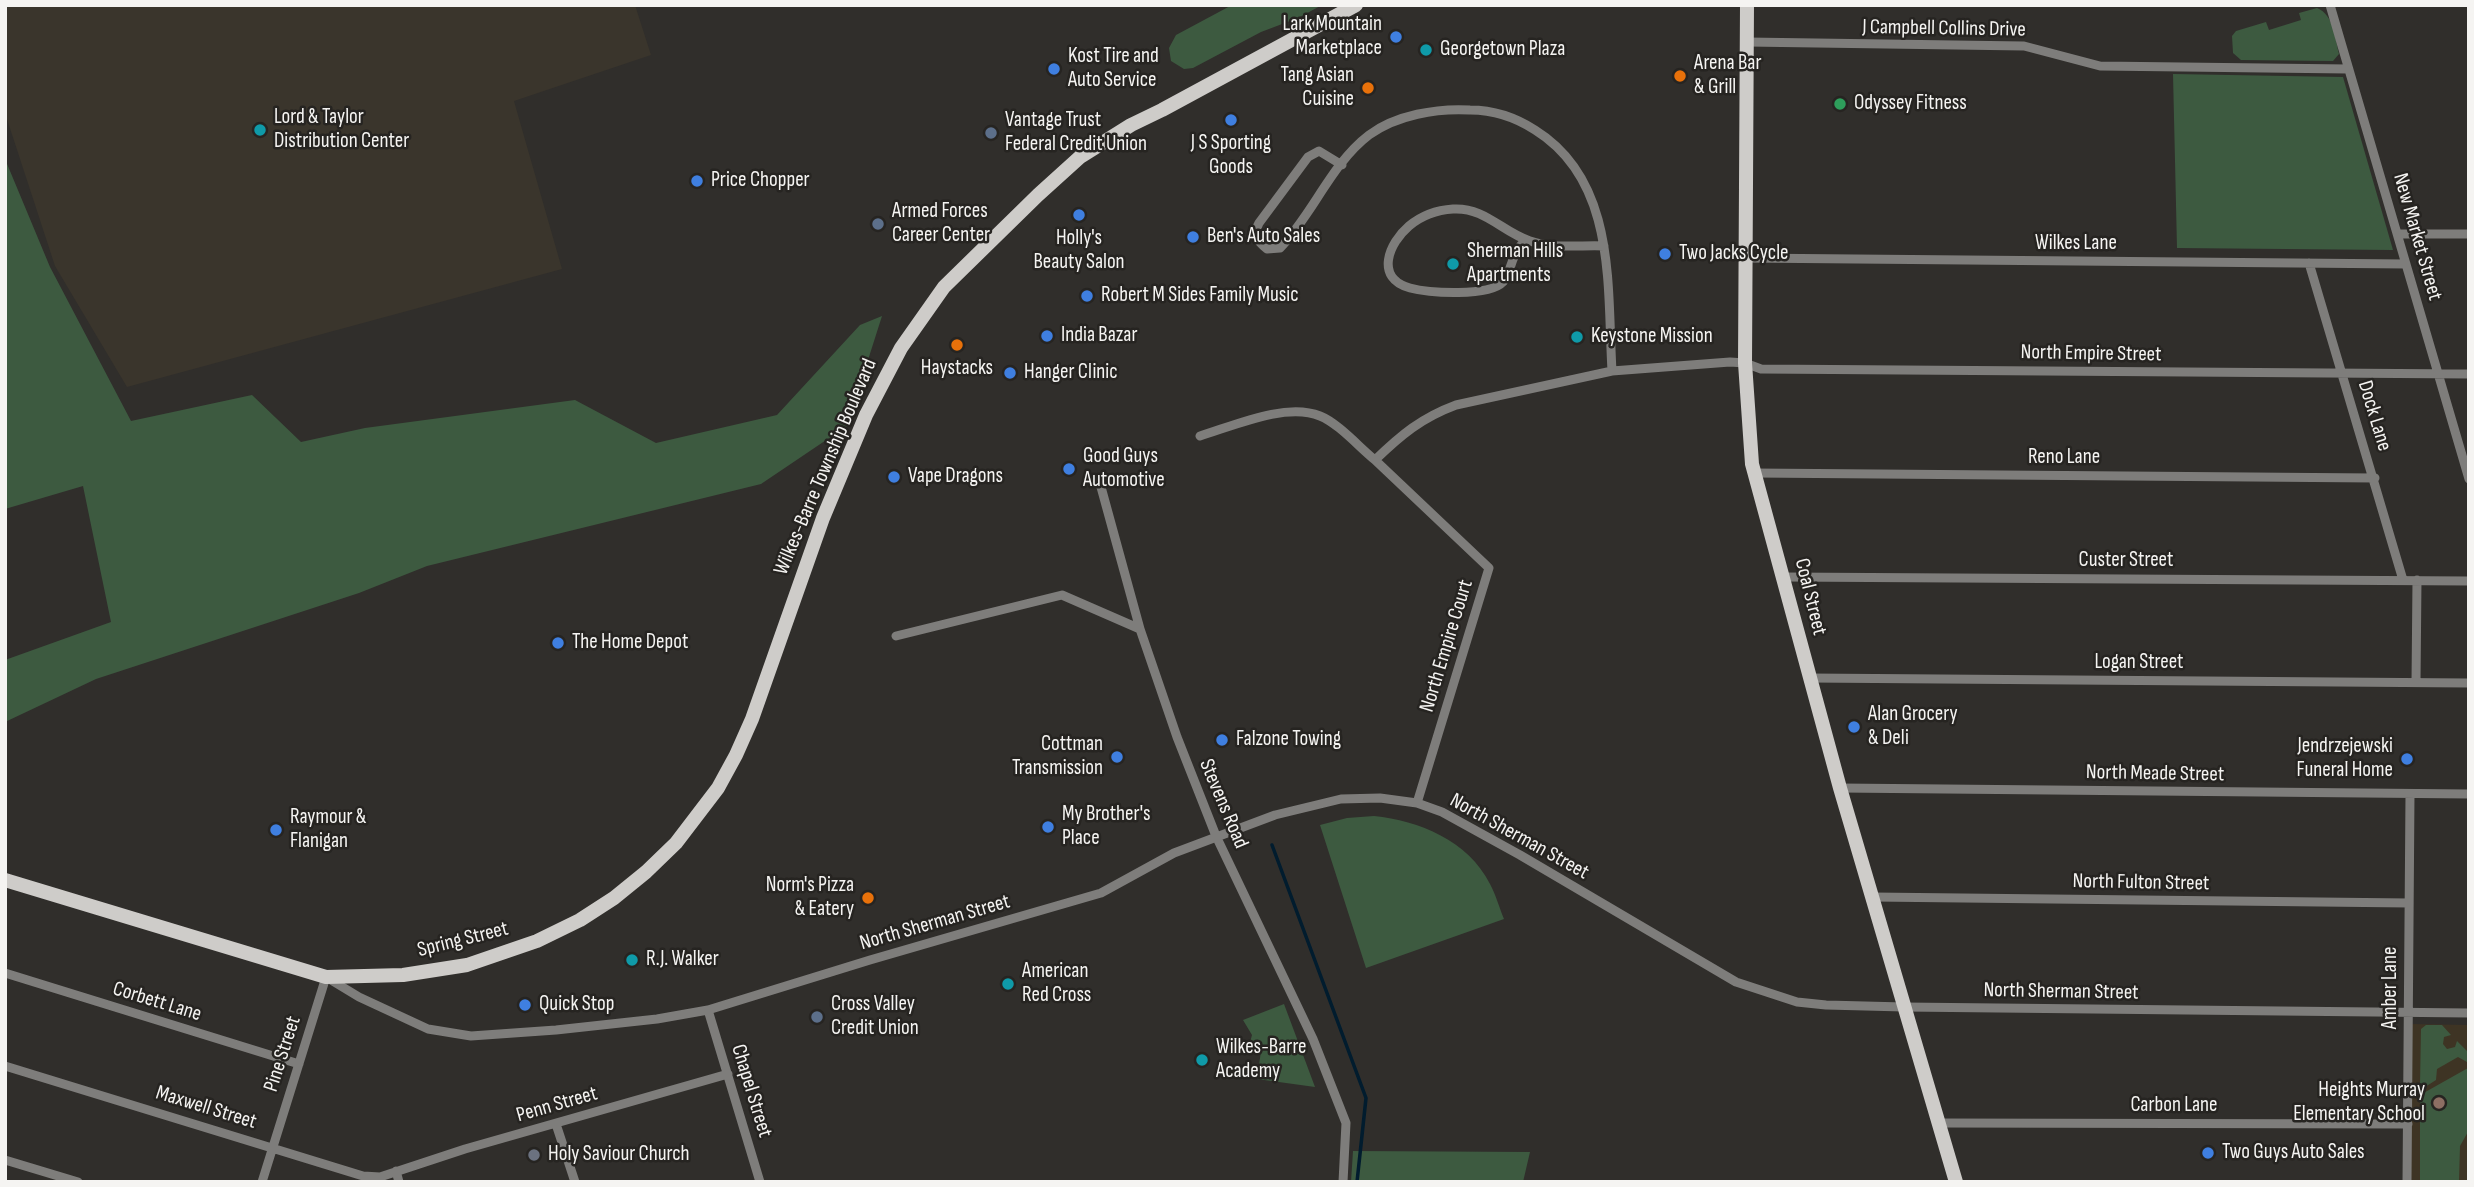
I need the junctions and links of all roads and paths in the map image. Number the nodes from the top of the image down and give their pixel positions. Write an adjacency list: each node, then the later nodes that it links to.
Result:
1 (1356, 5): 30 (main road, Wilkes-Barre Township Boulevard)
2 (1747, 5): 4 (main road, Coal Street)
3 (2330, 5): 5 (street, New Market Street)
4 (1747, 43): 5 (street, J Campbell Collins Drive); 11 (main road, Coal Street)
5 (2348, 69): 7 (street, New Market Street)
6 (1342, 164): 6 (street); 10 (street)
7 (2398, 234): 8 (street); 13 (street, New Market Street)
8 (2469, 234)
9 (1525, 240): 9 (street); 10 (street)
10 (1604, 246): 15 (street)
11 (1746, 258): 12 (street, Wilkes Lane); 14 (main road, Coal Street)
12 (2309, 263): 13 (street, Wilkes Lane); 17 (street, Dock Lane)
13 (2406, 264): 18 (street, New Market Street)
14 (1745, 363): 15 (street); 17 (street, North Empire Street); 21 (main road, Coal Street)
15 (1612, 371): 20 (street)
16 (2469, 373): 18 (street, North Empire Street)
17 (2343, 374): 18 (street, North Empire Street); 22 (street, Dock Lane)
18 (2438, 374): 23 (street, New Market Street)
19 (1200, 436): 20 (street, North Empire Court)
20 (1374, 460): 38 (street, North Empire Court)
21 (1754, 473): 22 (street, Reno Lane); 25 (main road, Coal Street)
22 (2375, 478): 26 (street, Dock Lane)
23 (2469, 479)
24 (1101, 486): 29 (street, Stevens Road)
25 (1784, 577): 26 (street, Custer Street); 32 (main road, Coal Street)
26 (2403, 580): 27 (street, Custer Street)
27 (2417, 580): 28 (street, Custer Street); 33 (street)
28 (2469, 581)
29 (1140, 629): 31 (street); 39 (street, Stevens Road)
30 (780, 634): 44 (main road, Spring Street)
31 (896, 636)
32 (1810, 678): 33 (street, Logan Street); 35 (main road, Coal Street)
33 (2416, 682): 34 (street, Logan Street)
34 (2469, 683)
35 (1840, 788): 36 (street, North Meade Street); 41 (main road, Coal Street)
36 (2410, 794): 37 (street, North Meade Street); 42 (street, Amber Lane)
37 (2469, 794)
38 (1418, 803): 39 (street, North Sherman Street); 45 (street, North Sherman Street)
39 (1216, 836): 46 (street, North Sherman Street); 63 (street, Stevens Road)
40 (5, 880): 44 (main road, Spring Street)
41 (1873, 898): 42 (street, North Fulton Street); 45 (main road, Coal Street)
42 (2409, 903): 47 (street, Amber Lane)
43 (5, 973): 49 (street, Corbett Lane)
44 (326, 977): 46 (street, North Sherman Street); 49 (street, Pine Street)
45 (1903, 1007): 47 (street, North Sherman Street); 52 (main road, Coal Street)
46 (708, 1010): 51 (street, Chapel Street)
47 (2409, 1013): 48 (street, North Sherman Street); 54 (street, Amber Lane)
48 (2469, 1013)
49 (299, 1064): 55 (street, Pine Street)
50 (5, 1066): 55 (street, Maxwell Street)
51 (728, 1074): 53 (street, Penn Street); 62 (street, Chapel Street)
52 (1940, 1123): 54 (street, Carbon Lane); 64 (main road, Coal Street)
53 (556, 1124): 57 (street, Penn Street); 61 (street)
54 (2408, 1124): 65 (street, Amber Lane)
55 (272, 1147): 57 (street, Maxwell Street); 59 (street, Pine Street)
56 (5, 1160): 58 (street)
57 (396, 1171): 60 (street)
58 (78, 1182)
59 (262, 1182)
60 (399, 1182)
61 (575, 1182)
62 (760, 1182)
63 (1343, 1182)
64 (1956, 1182)
65 (2407, 1182)

